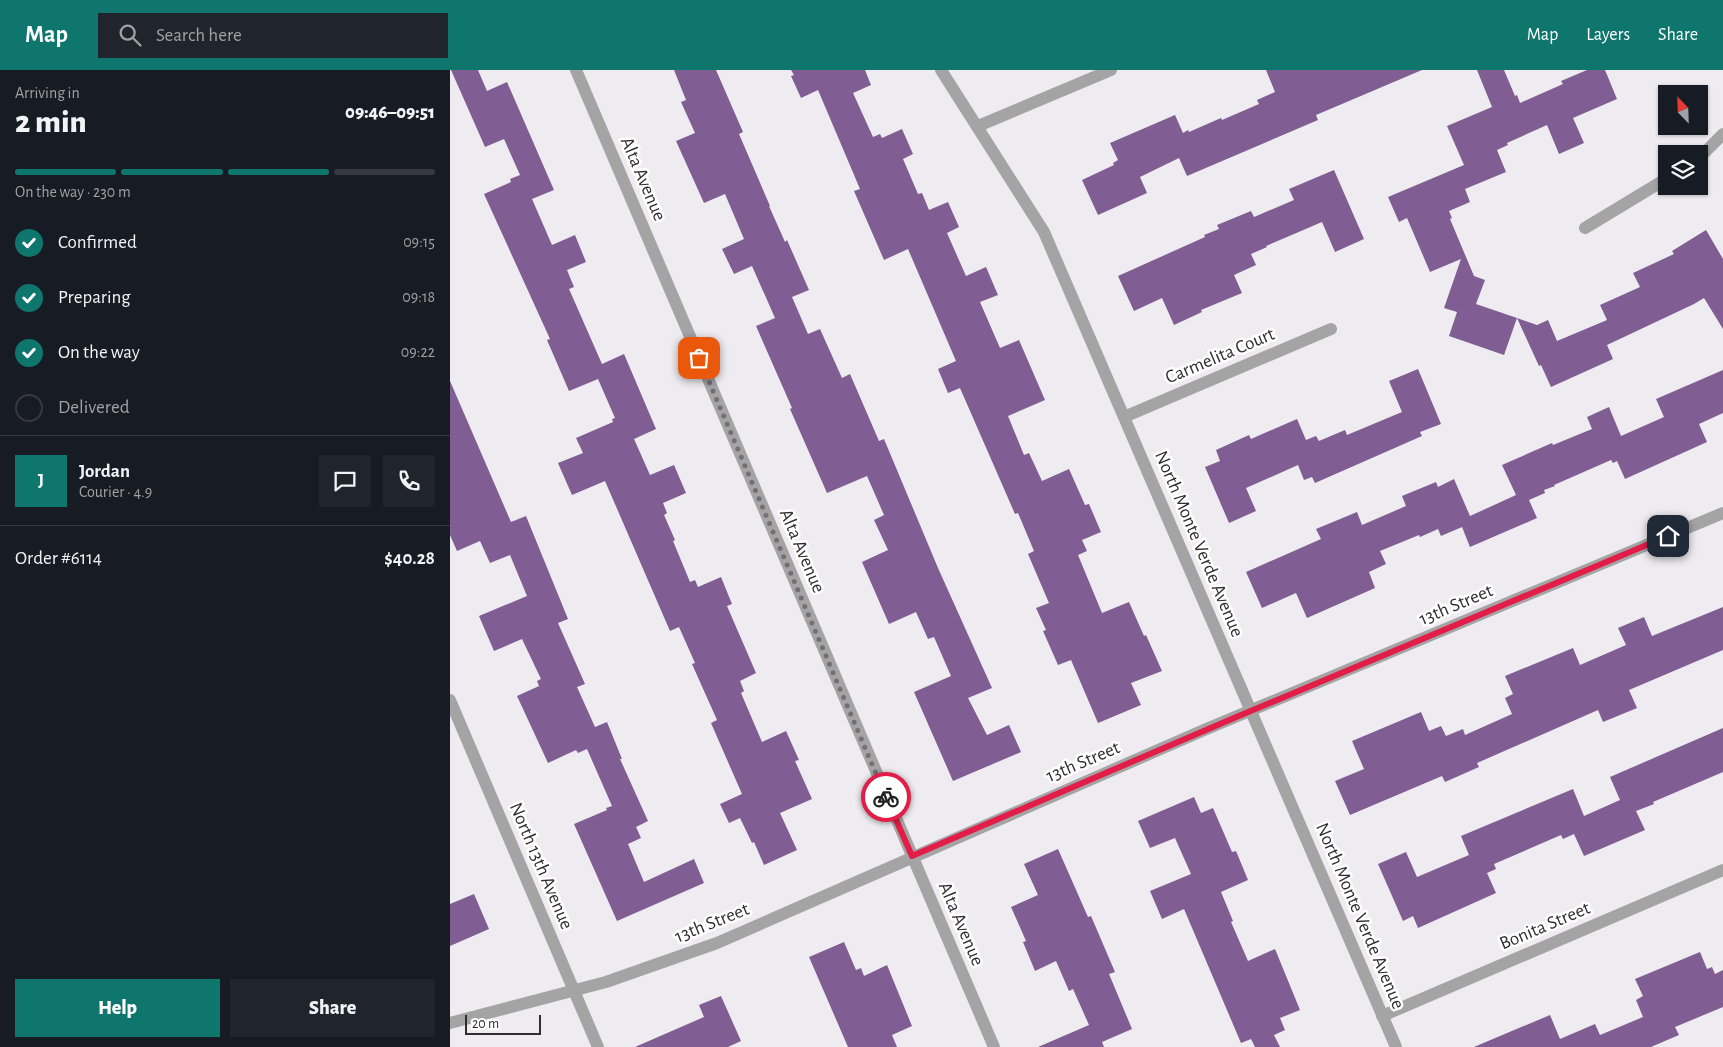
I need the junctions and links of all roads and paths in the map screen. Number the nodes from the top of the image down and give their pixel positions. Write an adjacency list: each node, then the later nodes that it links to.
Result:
1 (576, 70): 14 (street, Alta Avenue)
2 (941, 70): 4 (street, North Monte Verde Avenue)
3 (1111, 70): 4 (street)
4 (978, 126): 10 (street, North Monte Verde Avenue)
5 (1723, 134): 6 (street)
6 (1708, 149)
7 (1658, 183): 8 (street)
8 (1585, 228)
9 (1331, 329): 10 (street, Carmelita Court)
10 (1124, 417): 13 (street, North Monte Verde Avenue)
11 (1723, 513): 13 (street, 13th Street)
12 (450, 700): 16 (street, North 13th Avenue)
13 (1249, 711): 14 (street, 13th Street); 17 (street, North Monte Verde Avenue)
14 (912, 856): 16 (street, 13th Street); 20 (street, Alta Avenue)
15 (1723, 870): 17 (street, Bonita Street)
16 (574, 992): 18 (street, 13th Street); 19 (street, North 13th Avenue)
17 (1382, 1016): 21 (street, North Monte Verde Avenue)
18 (450, 1023)
19 (598, 1047)
20 (994, 1047)
21 (1396, 1047)

